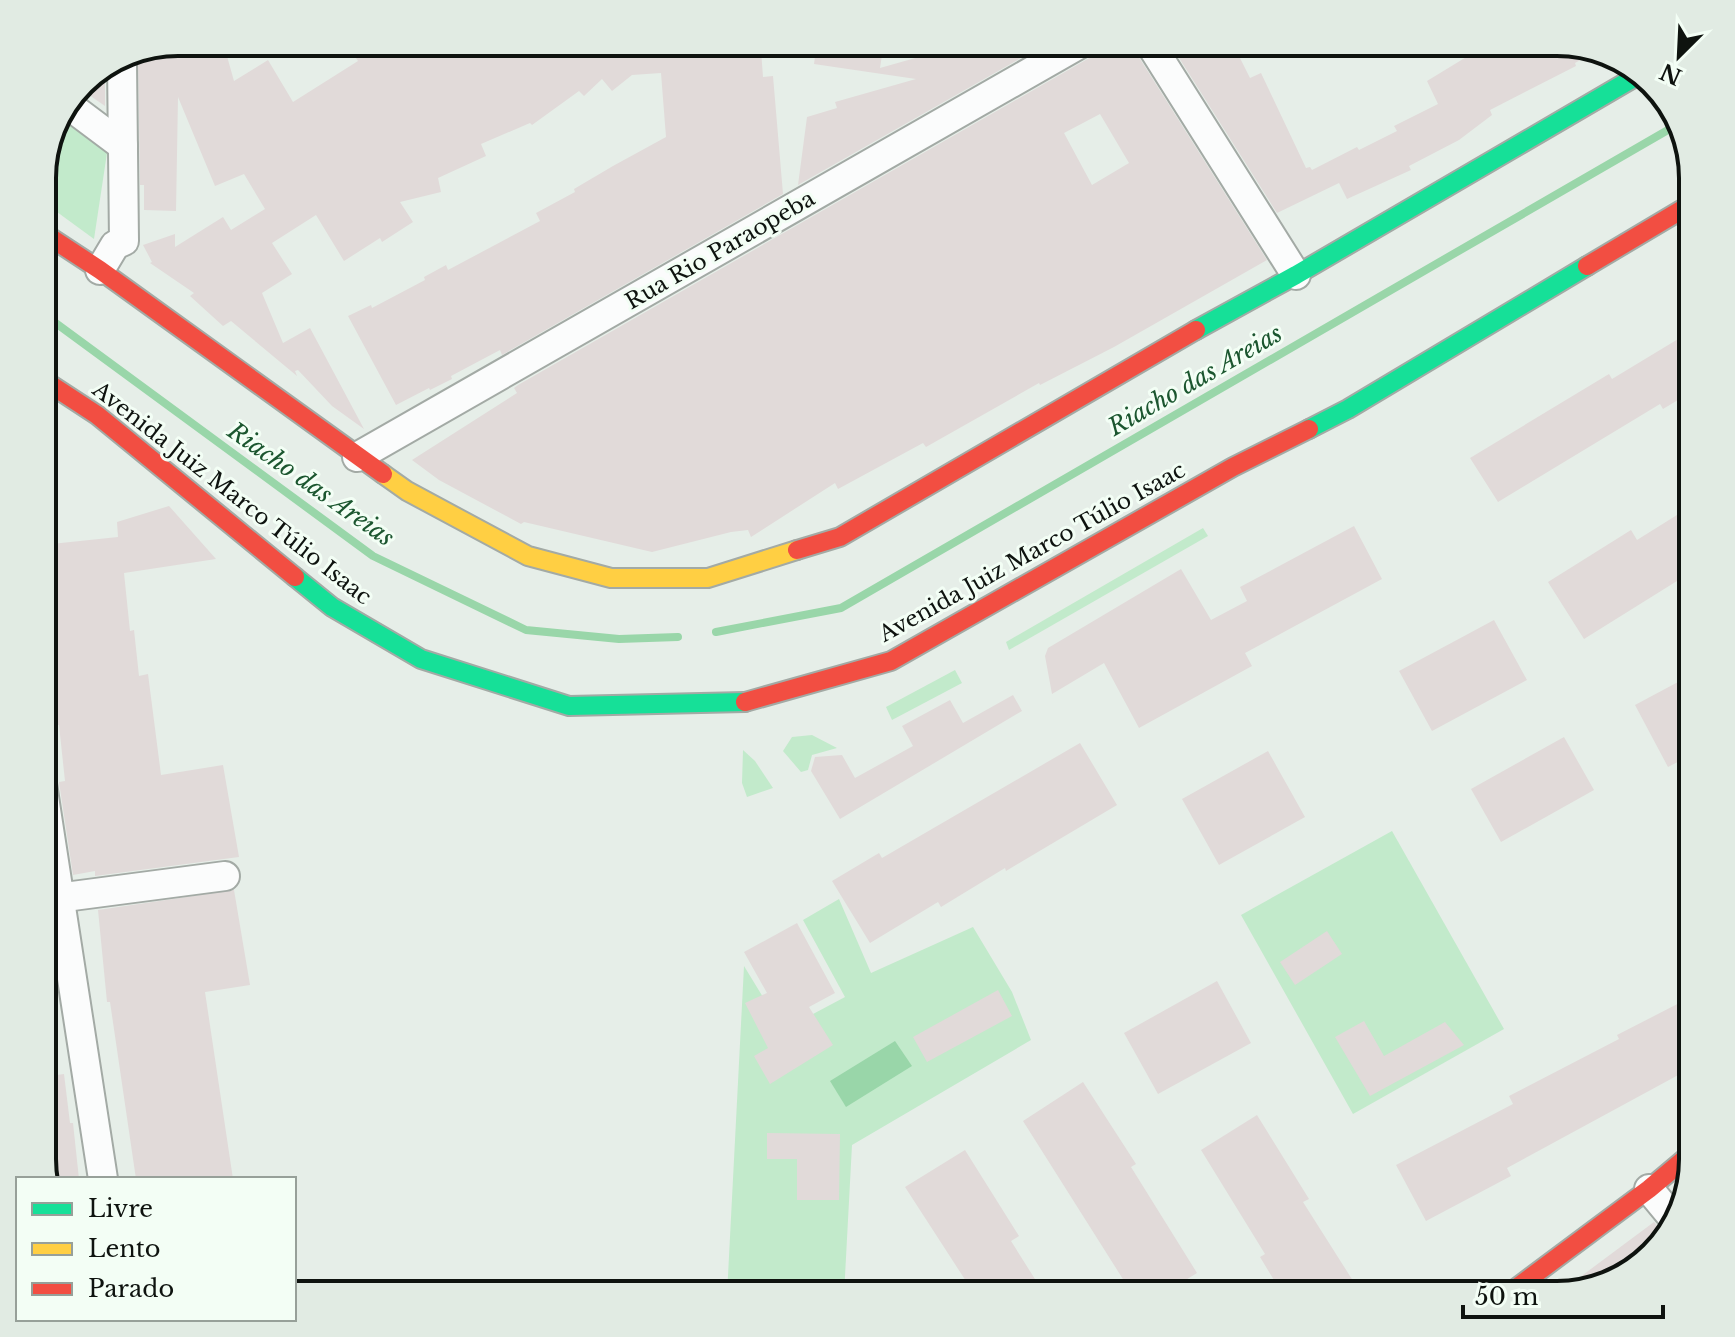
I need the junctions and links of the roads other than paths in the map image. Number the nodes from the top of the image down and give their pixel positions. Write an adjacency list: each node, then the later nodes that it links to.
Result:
1 (1059, 56): 12 (street, Rua Rio Paraopeba)
2 (1158, 56): 10 (street)
3 (122, 70): 6 (street)
4 (1630, 80): 10 (main road)
5 (77, 111): 6 (street)
6 (123, 146): 9 (street)
7 (1679, 211): 11 (main road, Avenida Juiz Marco Túlio Isaac)
8 (56, 241): 9 (main road)
9 (100, 270): 12 (main road)
10 (1296, 275): 12 (main road)
11 (56, 388)
12 (357, 457)
13 (225, 876): 14 (street)
14 (56, 898)
15 (56, 931): 17 (street)
16 (1679, 1164): 18 (main road)
17 (103, 1177)
18 (1649, 1189): 19 (street); 20 (main road)
19 (1667, 1211)
20 (1526, 1281)

